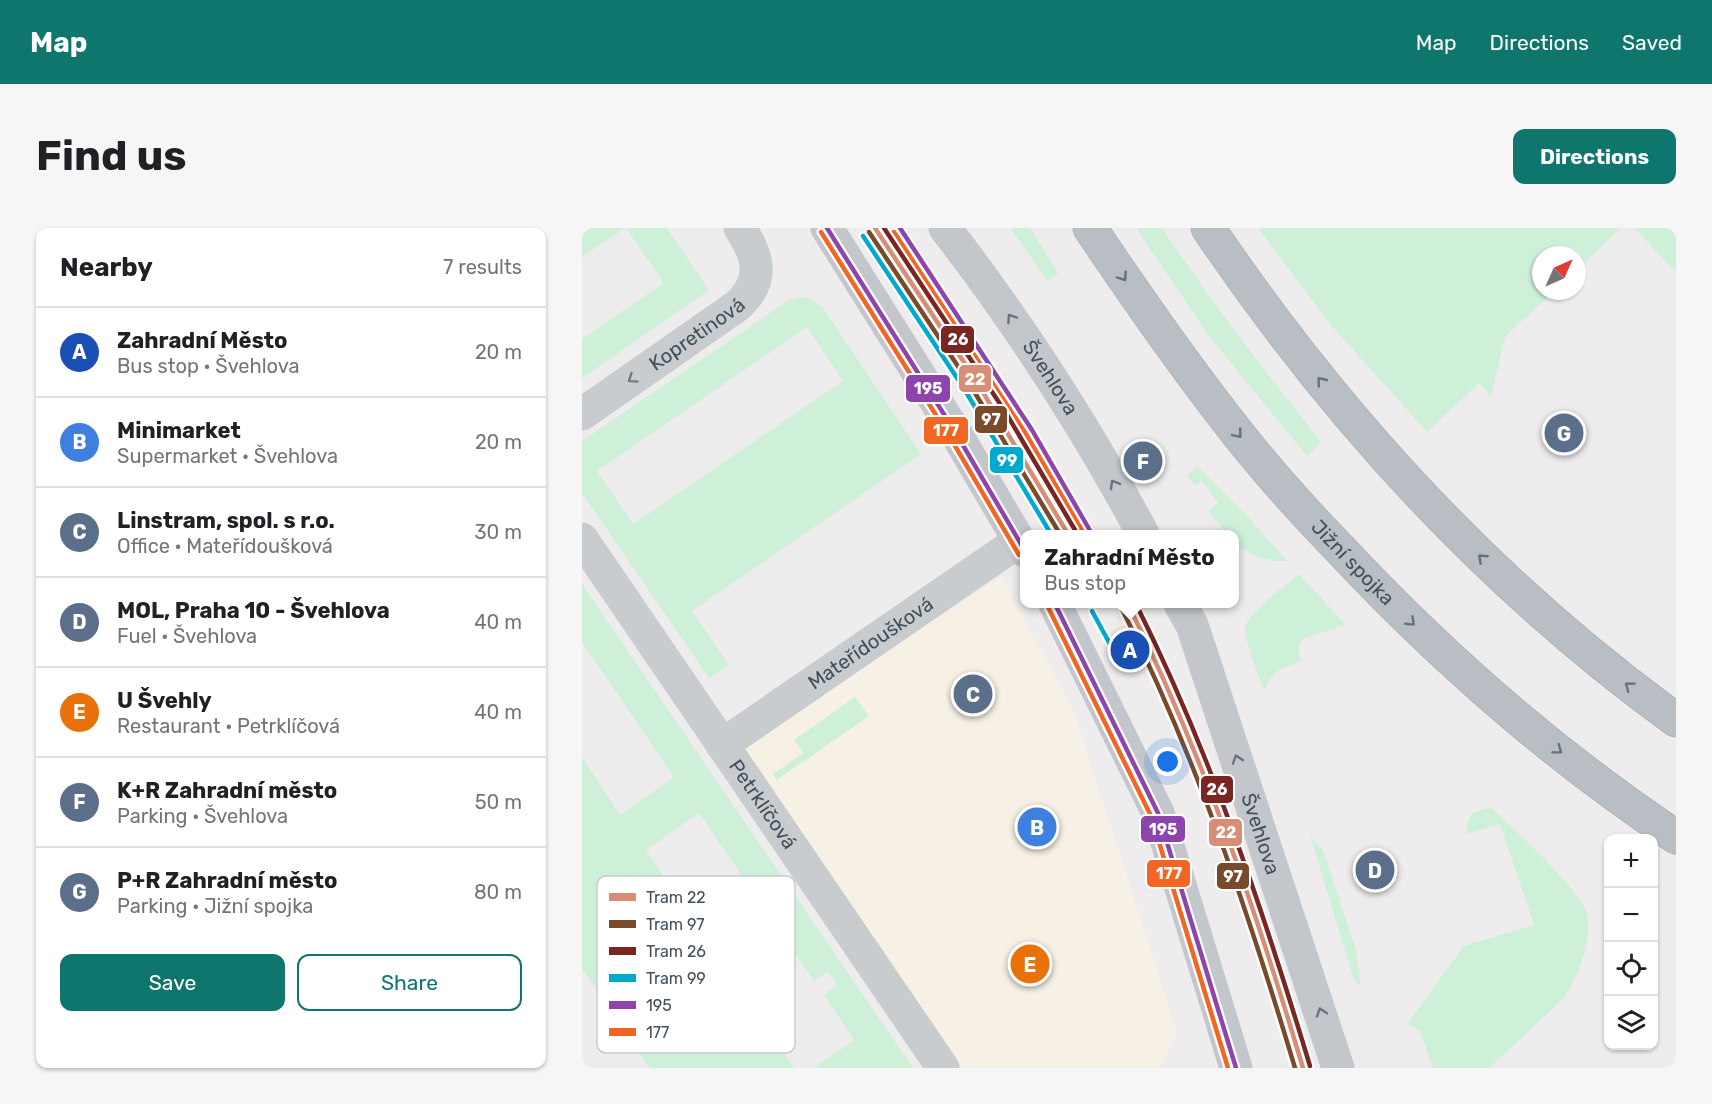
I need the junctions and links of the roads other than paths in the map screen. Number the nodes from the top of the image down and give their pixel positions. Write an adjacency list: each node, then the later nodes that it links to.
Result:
1 (740, 228): 6 (street, Kopretinová, one-way to 6)
2 (827, 228): 9 (main road)
3 (945, 228): 7 (main road, Švehlova, one-way to 3)
4 (1090, 228): 15 (highway, Jižní spojka, one-way to 15)
5 (1208, 228): 13 (highway, one-way to 5)
6 (582, 414)
7 (1141, 530)
8 (582, 539): 14 (street, Petrklíčová)
9 (1020, 543)
10 (1020, 547): 14 (street, Mateřídoušková)
11 (1057, 608): 17 (main road)
12 (1183, 608): 18 (main road, Švehlova, one-way to 12)
13 (1676, 720)
14 (722, 745): 16 (street, Petrklíčová)
15 (1676, 837)
16 (943, 1068)
17 (1236, 1068)
18 (1338, 1068)

